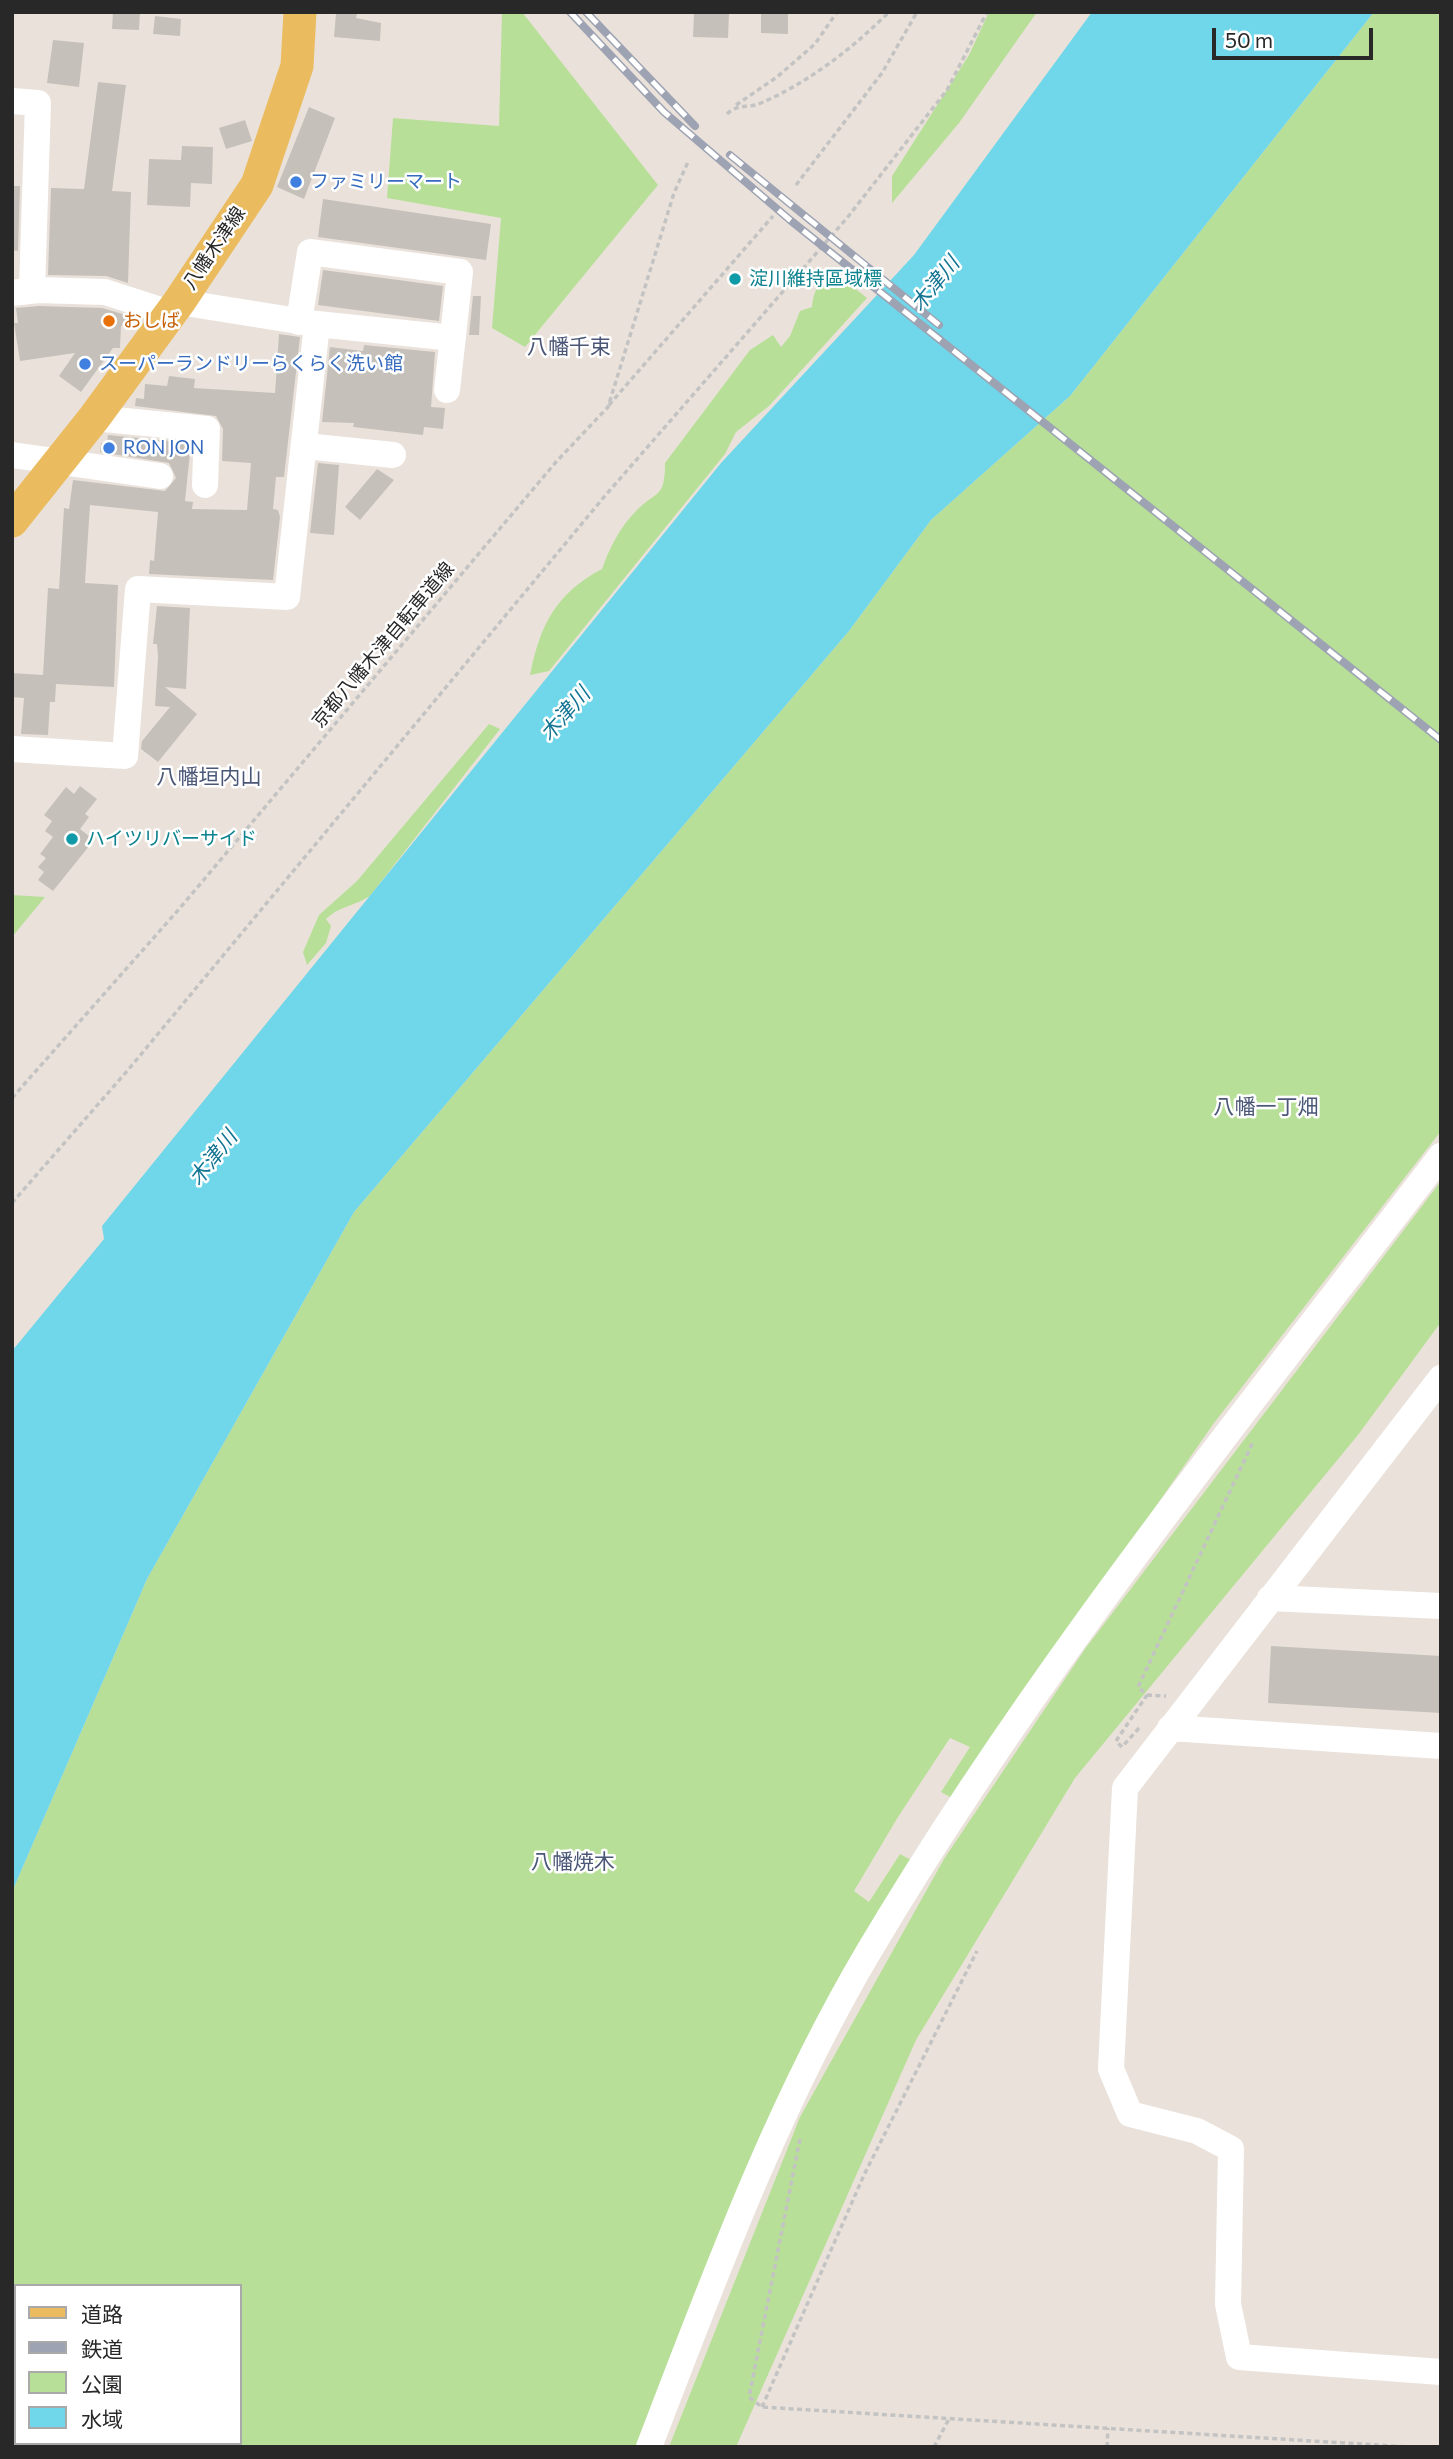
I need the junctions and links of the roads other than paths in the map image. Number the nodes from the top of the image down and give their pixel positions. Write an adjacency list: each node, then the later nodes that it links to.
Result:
1 (300, 12): 4 (main road, 八幡木津線)
2 (12, 101): 3 (street)
3 (22, 292): 4 (street)
4 (174, 307): 5 (street); 8 (main road, 八幡木津線)
5 (308, 323): 6 (street); 6 (street); 9 (street)
6 (453, 338): 7 (street)
7 (447, 390)
8 (94, 418): 12 (main road, 八幡木津線); 14 (street)
9 (305, 446): 11 (street); 16 (street)
10 (12, 455): 12 (street)
11 (393, 455)
12 (57, 463): 13 (street); 15 (main road, 八幡木津線)
13 (160, 477)
14 (205, 485)
15 (12, 521)
16 (12, 749)
17 (1441, 1156): 24 (street)
18 (1441, 1378): 19 (street)
19 (1270, 1598): 20 (street); 21 (street)
20 (1441, 1606)
21 (1170, 1710): 22 (street); 23 (street)
22 (1441, 1746)
23 (1441, 2372)
24 (649, 2447)

